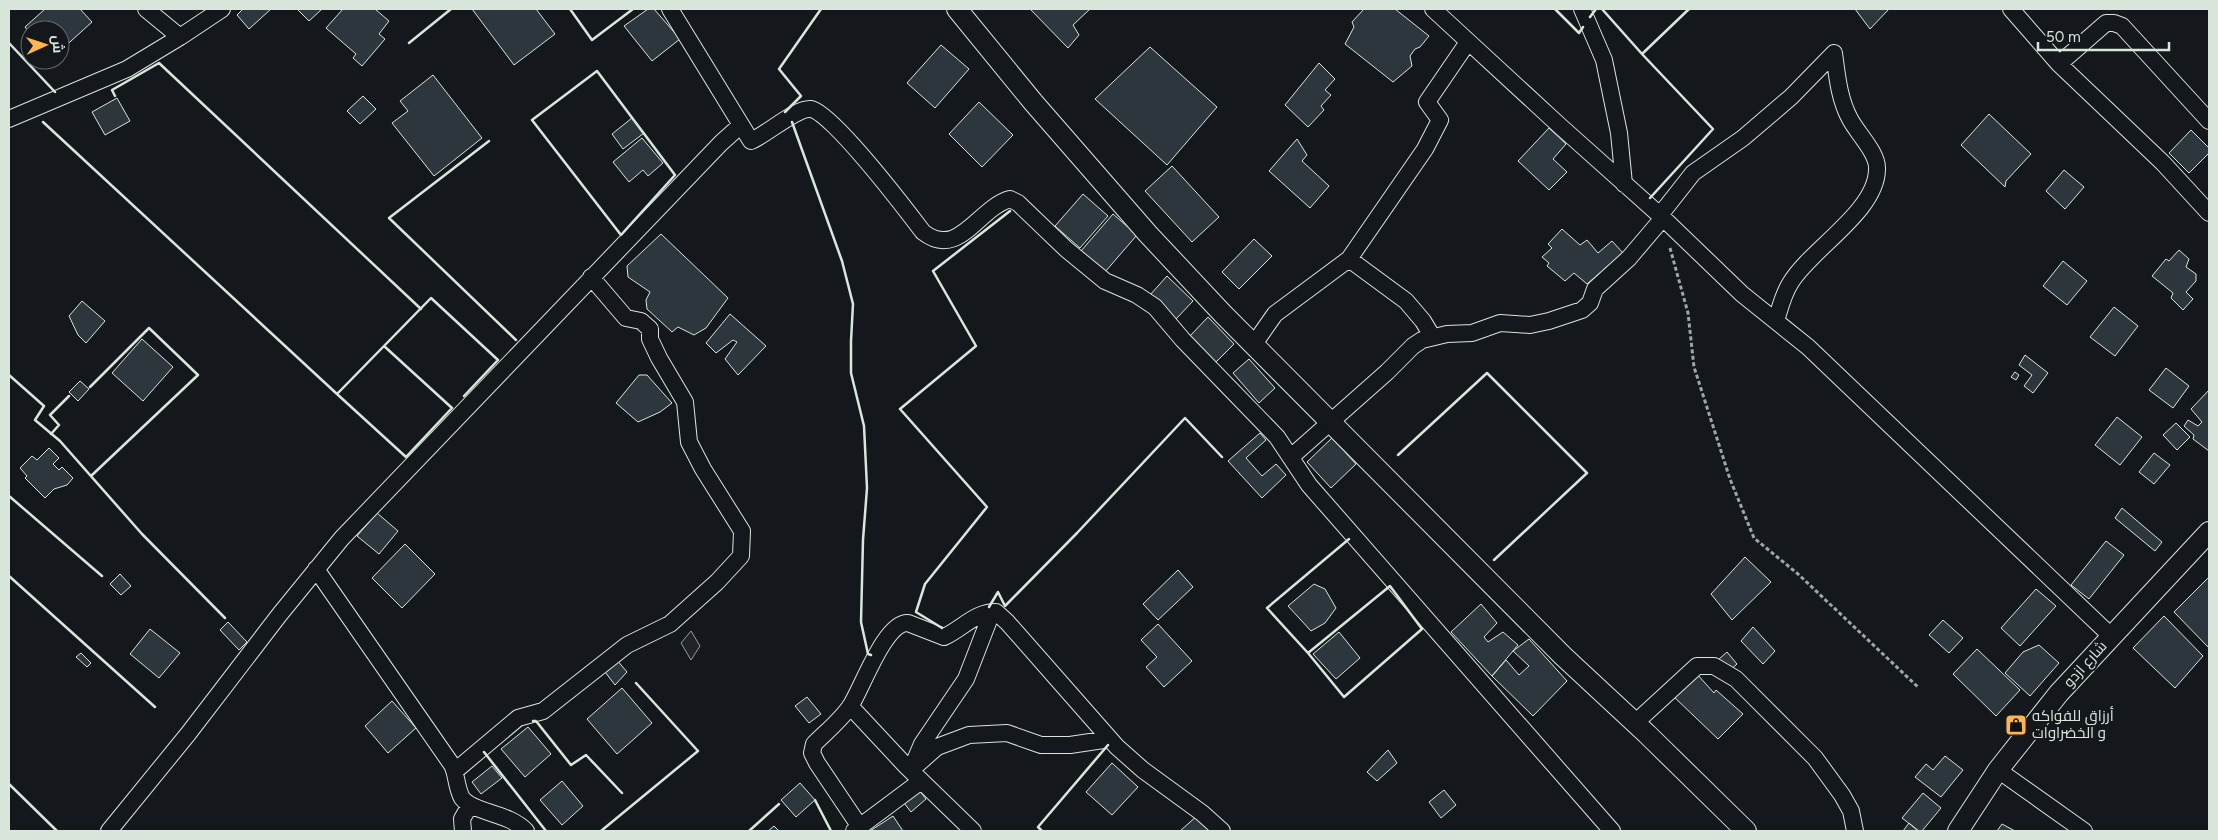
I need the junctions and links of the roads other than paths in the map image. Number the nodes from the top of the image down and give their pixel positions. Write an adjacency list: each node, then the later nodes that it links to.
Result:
1 (146, 9): 8 (street)
2 (222, 9): 8 (street)
3 (670, 9): 13 (street)
4 (1433, 9): 9 (street)
5 (1582, 9): 14 (street)
6 (2011, 9): 10 (street)
7 (965, 12): 21 (street)
8 (180, 37): 11 (street)
9 (1468, 42): 14 (street); 17 (street)
10 (2059, 64): 12 (street); 15 (street)
11 (9, 119)
12 (2209, 120)
13 (741, 126): 18 (street); 23 (street)
14 (1624, 184): 16 (street)
15 (2209, 213)
16 (1662, 217): 19 (street); 19 (street); 20 (street)
17 (1349, 259): 20 (street); 21 (street)
18 (591, 277): 25 (street); 32 (street)
19 (1776, 321): 27 (street)
20 (1432, 336): 22 (street)
21 (1254, 344): 22 (street)
22 (1330, 422): 23 (street); 29 (street)
23 (1291, 457): 41 (street)
24 (2209, 532): 27 (street, شارع ازدو)
25 (316, 569): 32 (street); 36 (street)
26 (992, 612): 28 (street); 30 (street); 33 (street)
27 (2111, 636): 31 (street, شارع ازدو)
28 (850, 706): 33 (street); 35 (street)
29 (1635, 723): 42 (street); 43 (street)
30 (1110, 739): 33 (street); 40 (street)
31 (1998, 770): 44 (street, شارع ازدو); 45 (street)
32 (455, 771): 34 (street)
33 (916, 776): 35 (street); 39 (street)
34 (470, 805): 37 (street); 38 (street)
35 (857, 829)
36 (109, 831)
37 (463, 831)
38 (526, 831)
39 (973, 831)
40 (1222, 831)
41 (1612, 831)
42 (1746, 831)
43 (1855, 831)
44 (1958, 831)
45 (2084, 831)

